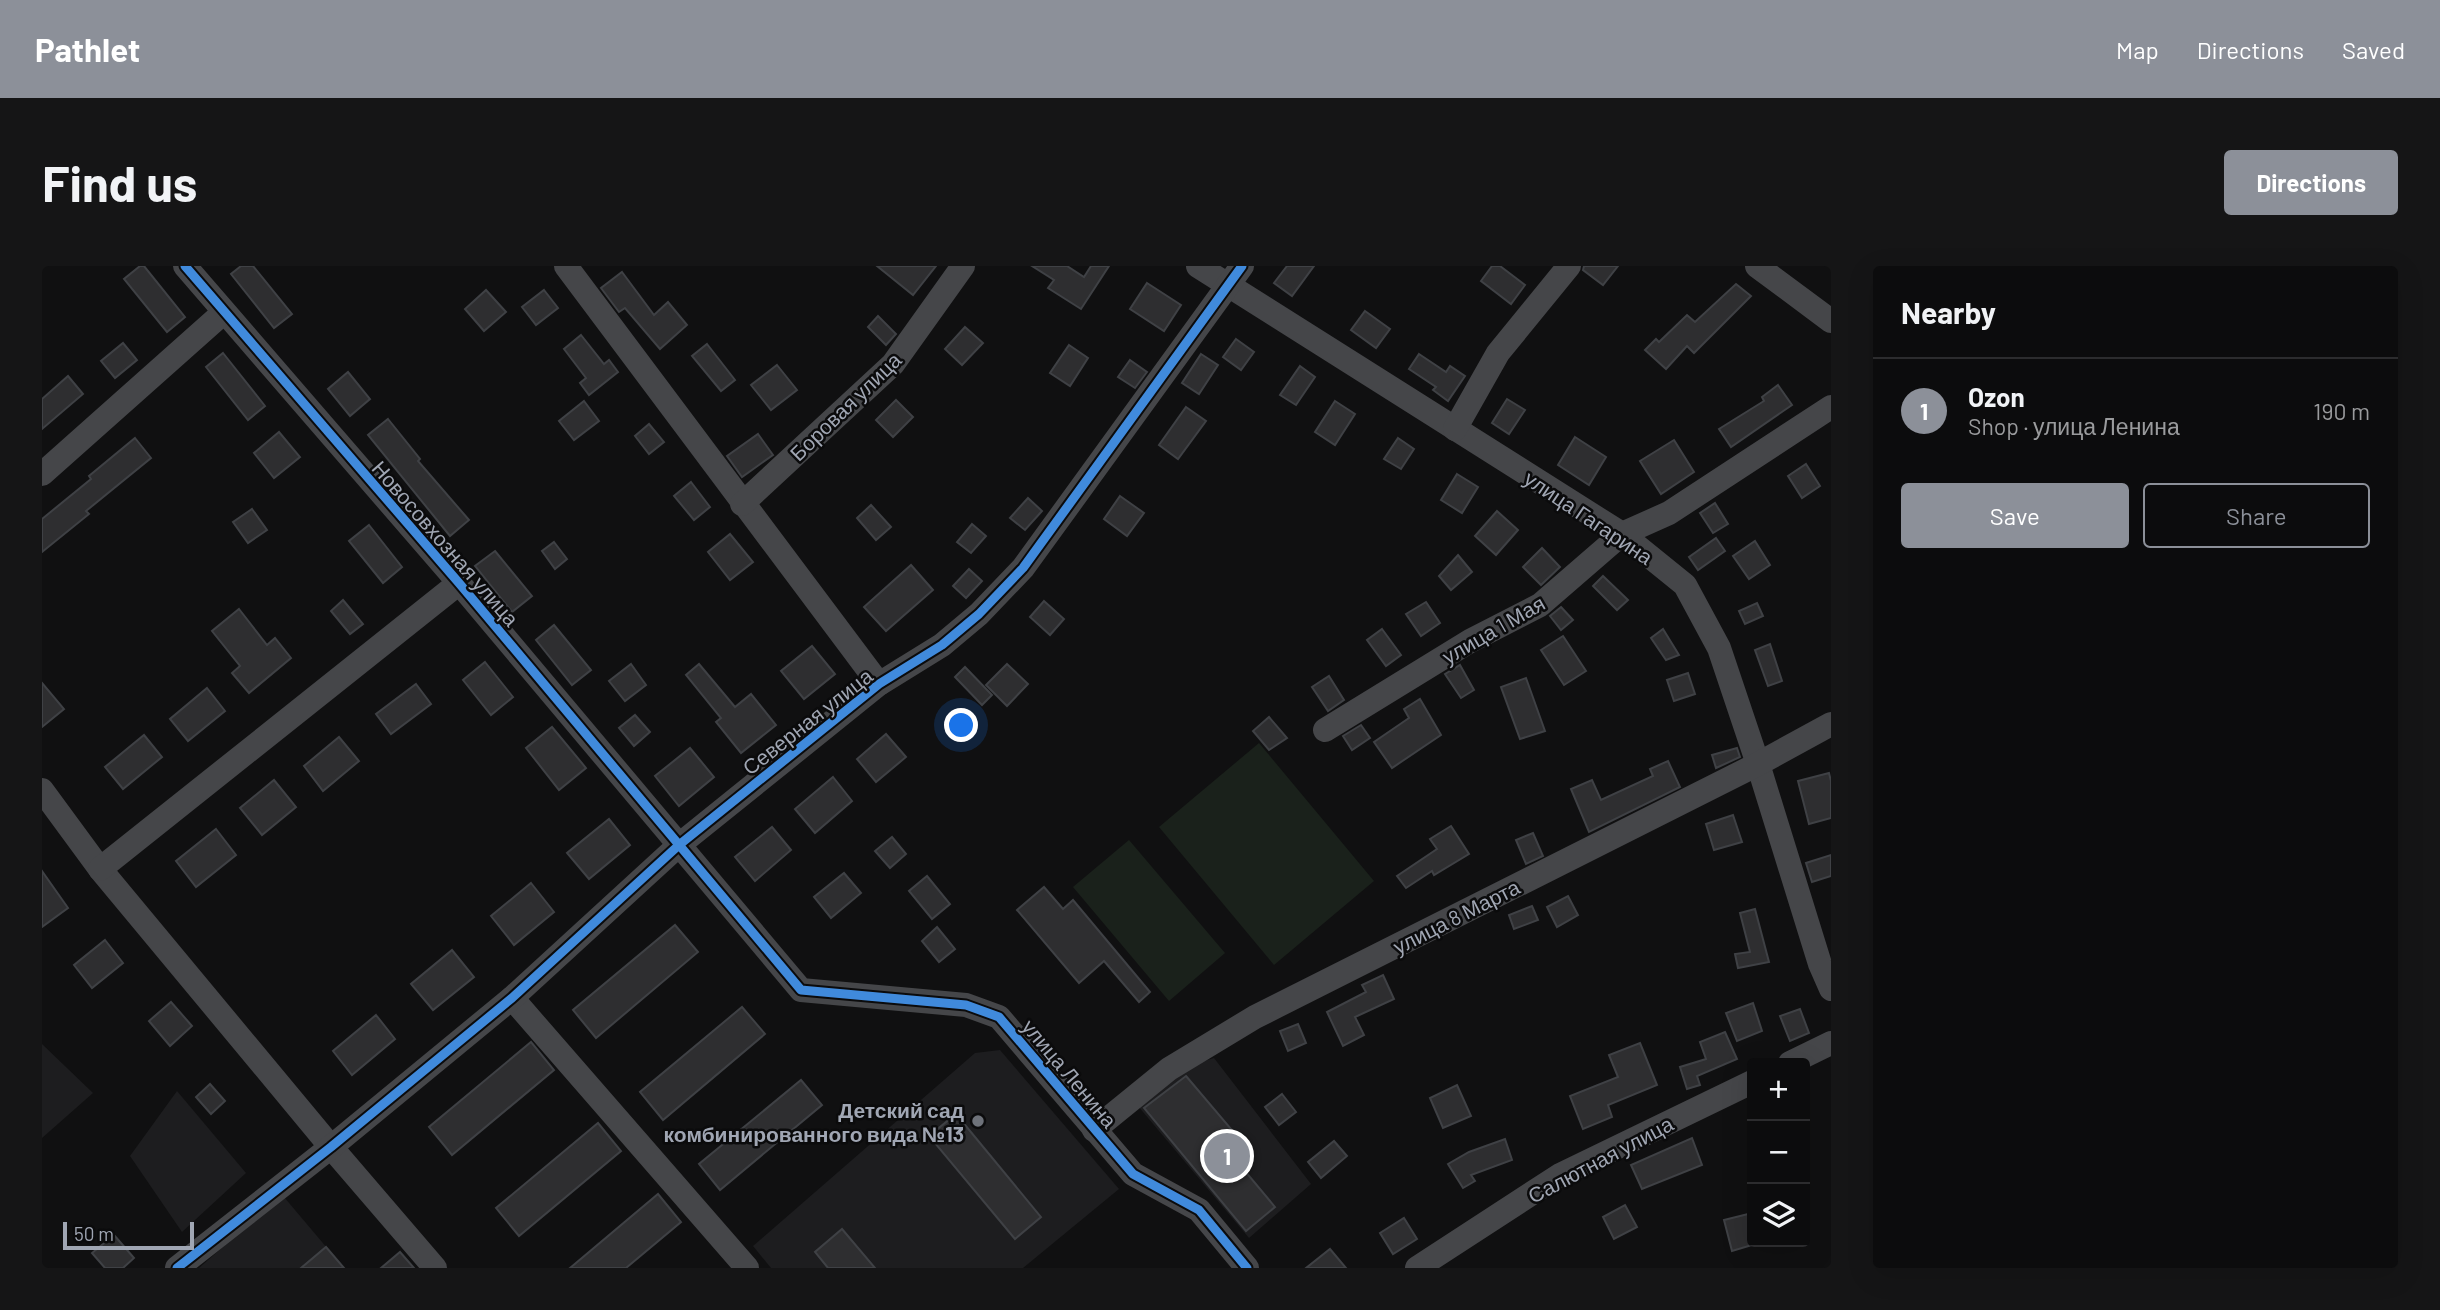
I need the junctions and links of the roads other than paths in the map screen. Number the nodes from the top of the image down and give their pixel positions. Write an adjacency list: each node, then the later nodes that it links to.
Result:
1 (185, 266): 9 (street, Новосовхозная улица)
2 (566, 266): 14 (street)
3 (963, 266): 14 (street, Боровая улица)
4 (1198, 266): 8 (street, улица Гагарина)
5 (1242, 266): 8 (street, Северная улица)
6 (1569, 266): 12 (street)
7 (1757, 266): 10 (street)
8 (1227, 286): 12 (street, улица Гагарина); 19 (street, Северная улица)
9 (223, 313): 13 (street); 18 (street, Новосовхозная улица)
10 (1831, 321)
11 (1831, 407): 15 (street, улица 1 Мая)
12 (1455, 429): 16 (street, улица Гагарина)
13 (42, 474)
14 (742, 504): 19 (street)
15 (1669, 513): 16 (street, улица 1 Мая); 17 (street)
16 (1622, 534): 17 (street, улица Гагарина); 21 (street, улица 1 Мая)
17 (1650, 557): 22 (street, улица Гагарина)
18 (459, 583): 24 (street, Новосовхозная улица); 25 (street, Новосовхозная улица)
19 (879, 684): 24 (street, Северная улица)
20 (1831, 724): 22 (street, улица 8 Марта)
21 (1325, 730)
22 (1758, 764): 26 (street, улица Гагарина); 31 (street, улица 8 Марта)
23 (42, 790): 25 (street)
24 (679, 845): 27 (street, Северная улица); 31 (street, улица Ленина)
25 (100, 869): 32 (street)
26 (1831, 989)
27 (512, 998): 32 (street, Северная улица); 35 (street)
28 (1831, 1043): 29 (street)
29 (1800, 1058)
30 (1747, 1084): 37 (street, Салютная улица)
31 (1094, 1130): 36 (street, улица Ленина)
32 (331, 1147): 33 (street, Северная улица); 34 (street)
33 (177, 1268)
34 (435, 1268)
35 (747, 1268)
36 (1247, 1268)
37 (1417, 1268)

